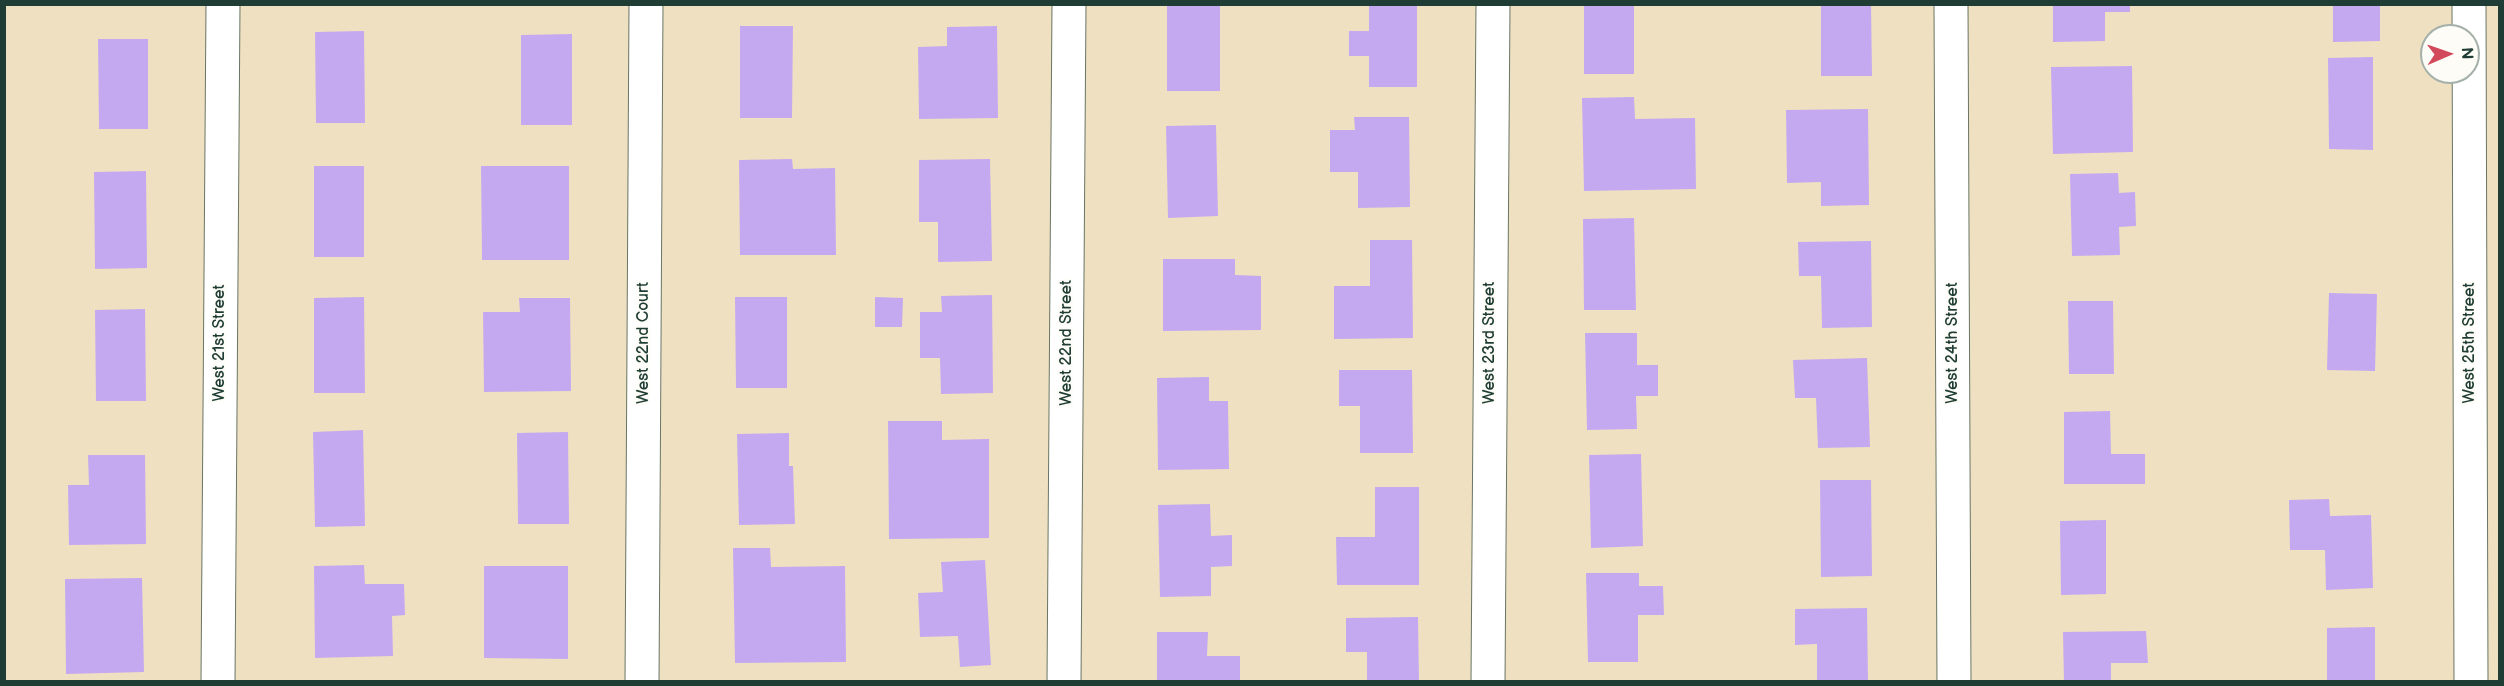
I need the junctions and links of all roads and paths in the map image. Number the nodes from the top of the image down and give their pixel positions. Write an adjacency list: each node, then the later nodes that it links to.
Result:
1 (223, 4): 7 (street, West 21st Street)
2 (646, 4): 8 (street, West 22nd Court)
3 (1069, 4): 9 (street, West 22nd Street)
4 (1493, 4): 10 (street, West 23rd Street)
5 (1951, 4): 11 (street, West 24th Street)
6 (2469, 4): 12 (street, West 25th Street)
7 (218, 681)
8 (642, 681)
9 (1064, 681)
10 (1488, 681)
11 (1954, 681)
12 (2472, 681)

